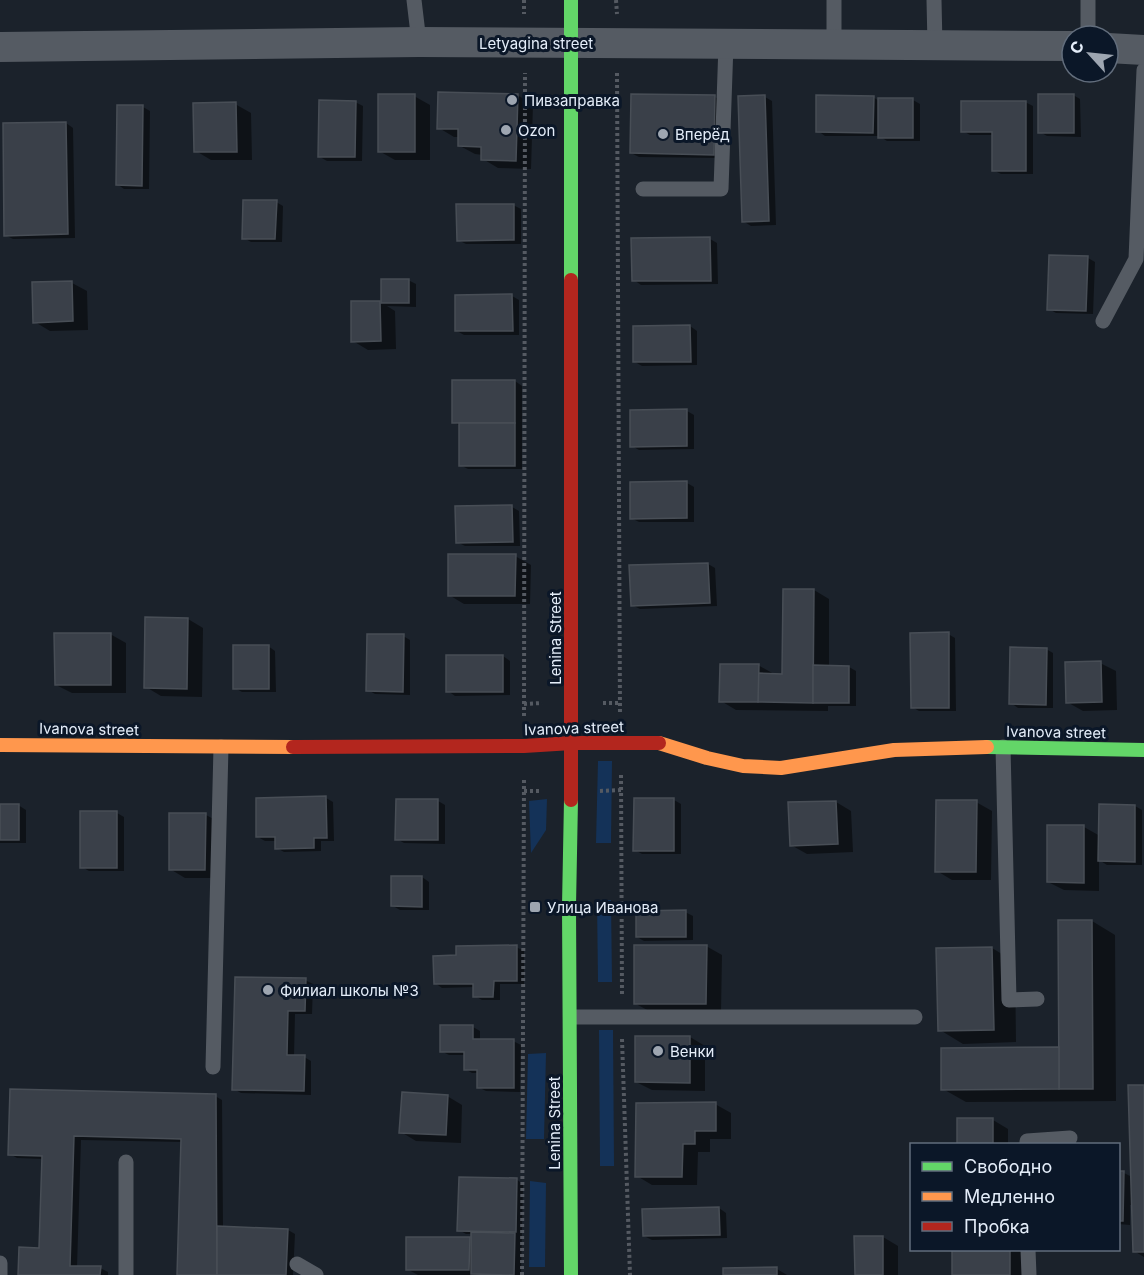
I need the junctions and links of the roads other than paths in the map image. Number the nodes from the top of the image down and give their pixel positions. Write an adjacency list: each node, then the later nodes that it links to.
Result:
1 (414, 0): 7 (lane)
2 (571, 0): 8 (street, Lenina Street)
3 (834, 0): 10 (lane)
4 (934, 0): 11 (lane)
5 (1088, 0): 6 (lane)
6 (1088, 24)
7 (419, 42): 8 (street, Letyagina street); 12 (street, Letyagina street)
8 (571, 43): 9 (street, Letyagina street); 19 (street, Lenina Street)
9 (726, 44): 10 (street, Letyagina street); 17 (lane)
10 (834, 44): 11 (street, Letyagina street)
11 (935, 45): 13 (street, Letyagina street)
12 (0, 46)
13 (1060, 46)
14 (1120, 49): 15 (street)
15 (1144, 50)
16 (1144, 70): 18 (lane)
17 (643, 189)
18 (1103, 321)
19 (572, 743): 21 (street, Ivanova street); 22 (street, Ivanova street); 25 (street, Lenina Street)
20 (0, 745): 21 (street, Ivanova street)
21 (221, 747): 27 (lane)
22 (1003, 747): 23 (street, Ivanova street); 24 (lane)
23 (1144, 750)
24 (1037, 999)
25 (571, 1017): 26 (lane); 37 (street, Lenina Street)
26 (915, 1017)
27 (213, 1067)
28 (1070, 1138): 29 (lane)
29 (1027, 1143)
30 (126, 1162): 35 (lane)
31 (1028, 1251): 38 (lane)
32 (0, 1263): 34 (lane)
33 (297, 1264): 36 (lane)
34 (0, 1275)
35 (126, 1275)
36 (316, 1275)
37 (571, 1275)
38 (1029, 1275)

